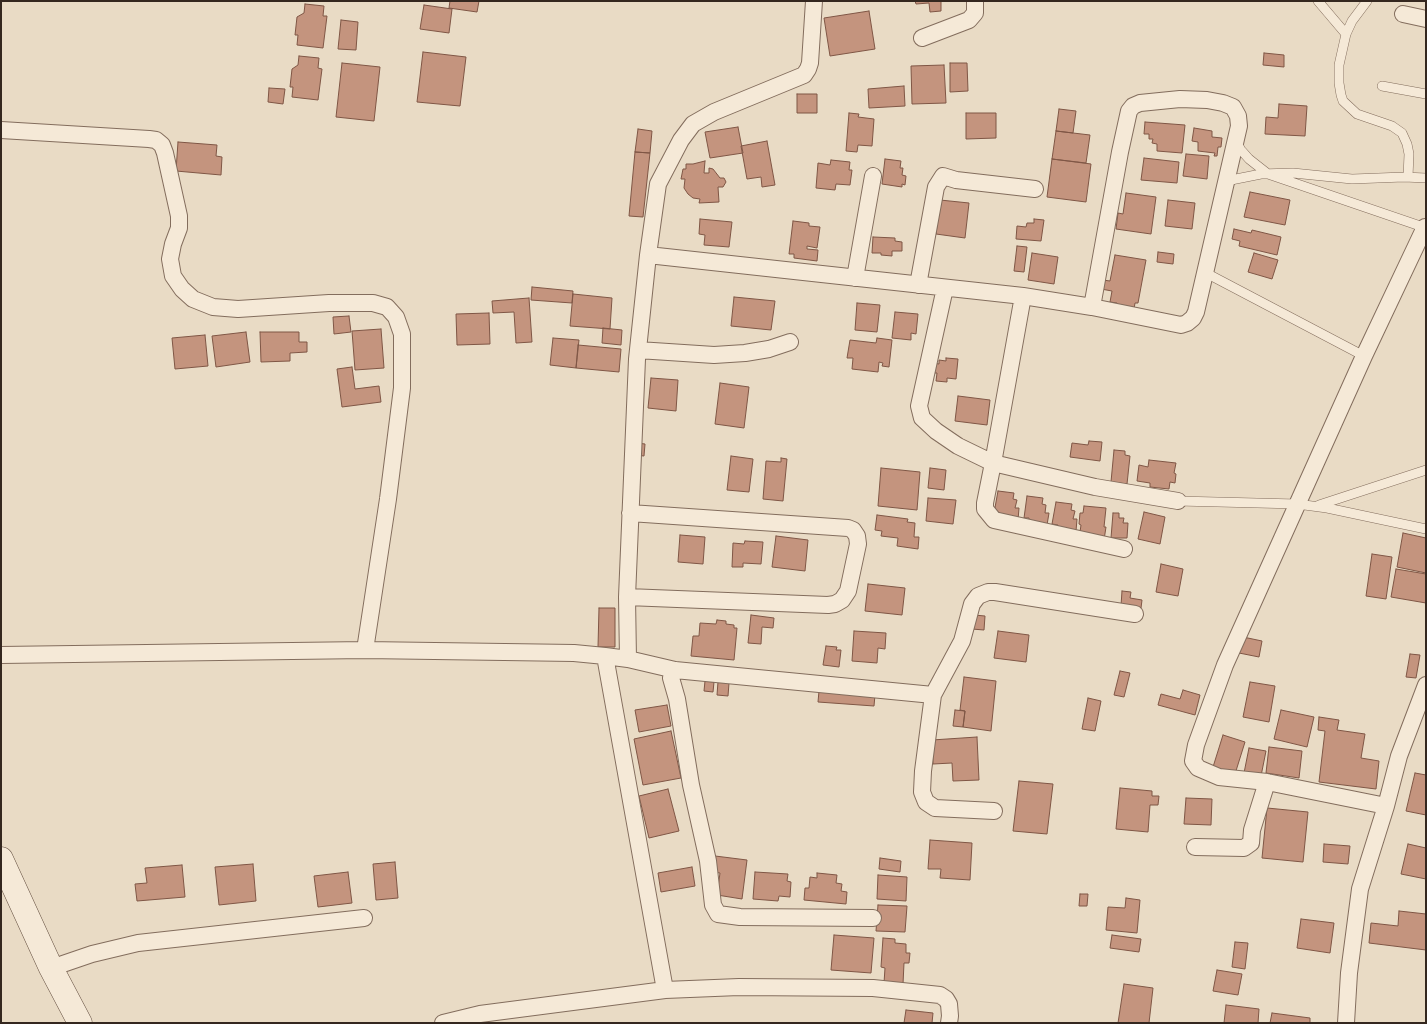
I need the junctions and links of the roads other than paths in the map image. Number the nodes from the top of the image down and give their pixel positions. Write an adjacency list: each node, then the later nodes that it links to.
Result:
1 (814, 1): 20 (street)
2 (975, 1): 8 (street)
3 (1318, 1): 7 (lane)
4 (1367, 1): 7 (lane)
5 (1403, 14): 6 (street)
6 (1426, 18)
7 (1346, 34): 15 (lane)
8 (922, 38)
9 (1382, 86): 10 (lane)
10 (1426, 94)
11 (1, 130): 40 (street)
12 (1236, 141): 13 (lane); 17 (street); 26 (street)
13 (1268, 174): 15 (lane); 17 (lane); 19 (lane)
14 (873, 176): 22 (street)
15 (1408, 177): 16 (lane)
16 (1426, 178)
17 (1226, 181): 21 (street)
18 (1035, 189): 23 (street)
19 (1425, 228): 29 (street)
20 (648, 255): 22 (street); 28 (street)
21 (1206, 272): 26 (street); 29 (lane)
22 (855, 278): 23 (street)
23 (918, 285): 24 (street)
24 (945, 288): 25 (street); 30 (street)
25 (1023, 296): 26 (street); 30 (street)
26 (1092, 307)
27 (790, 342): 28 (street)
28 (638, 350): 35 (street)
29 (1364, 356): 33 (street)
30 (993, 463): 32 (street); 37 (street)
31 (1426, 470): 34 (lane)
32 (1178, 501): 33 (lane)
33 (1298, 504): 34 (lane); 47 (street)
34 (1316, 506): 36 (lane)
35 (630, 513): 38 (street); 38 (street)
36 (1426, 529)
37 (1124, 549)
38 (628, 597): 43 (street)
39 (1135, 614): 46 (street)
40 (365, 650): 41 (street); 42 (street)
41 (1, 655)
42 (605, 656): 43 (street); 55 (street)
43 (628, 659): 44 (street)
44 (675, 670): 46 (street); 53 (street)
45 (1426, 685): 48 (street)
46 (933, 695): 49 (street)
47 (1267, 782): 48 (street); 50 (street)
48 (1386, 806): 59 (street)
49 (994, 811)
50 (1195, 847)
51 (1, 858): 54 (main road)
52 (364, 918): 54 (street)
53 (873, 918)
54 (51, 968): 56 (main road)
55 (664, 990): 57 (street); 58 (street)
56 (80, 1023)
57 (443, 1023)
58 (949, 1023)
59 (1346, 1023)

